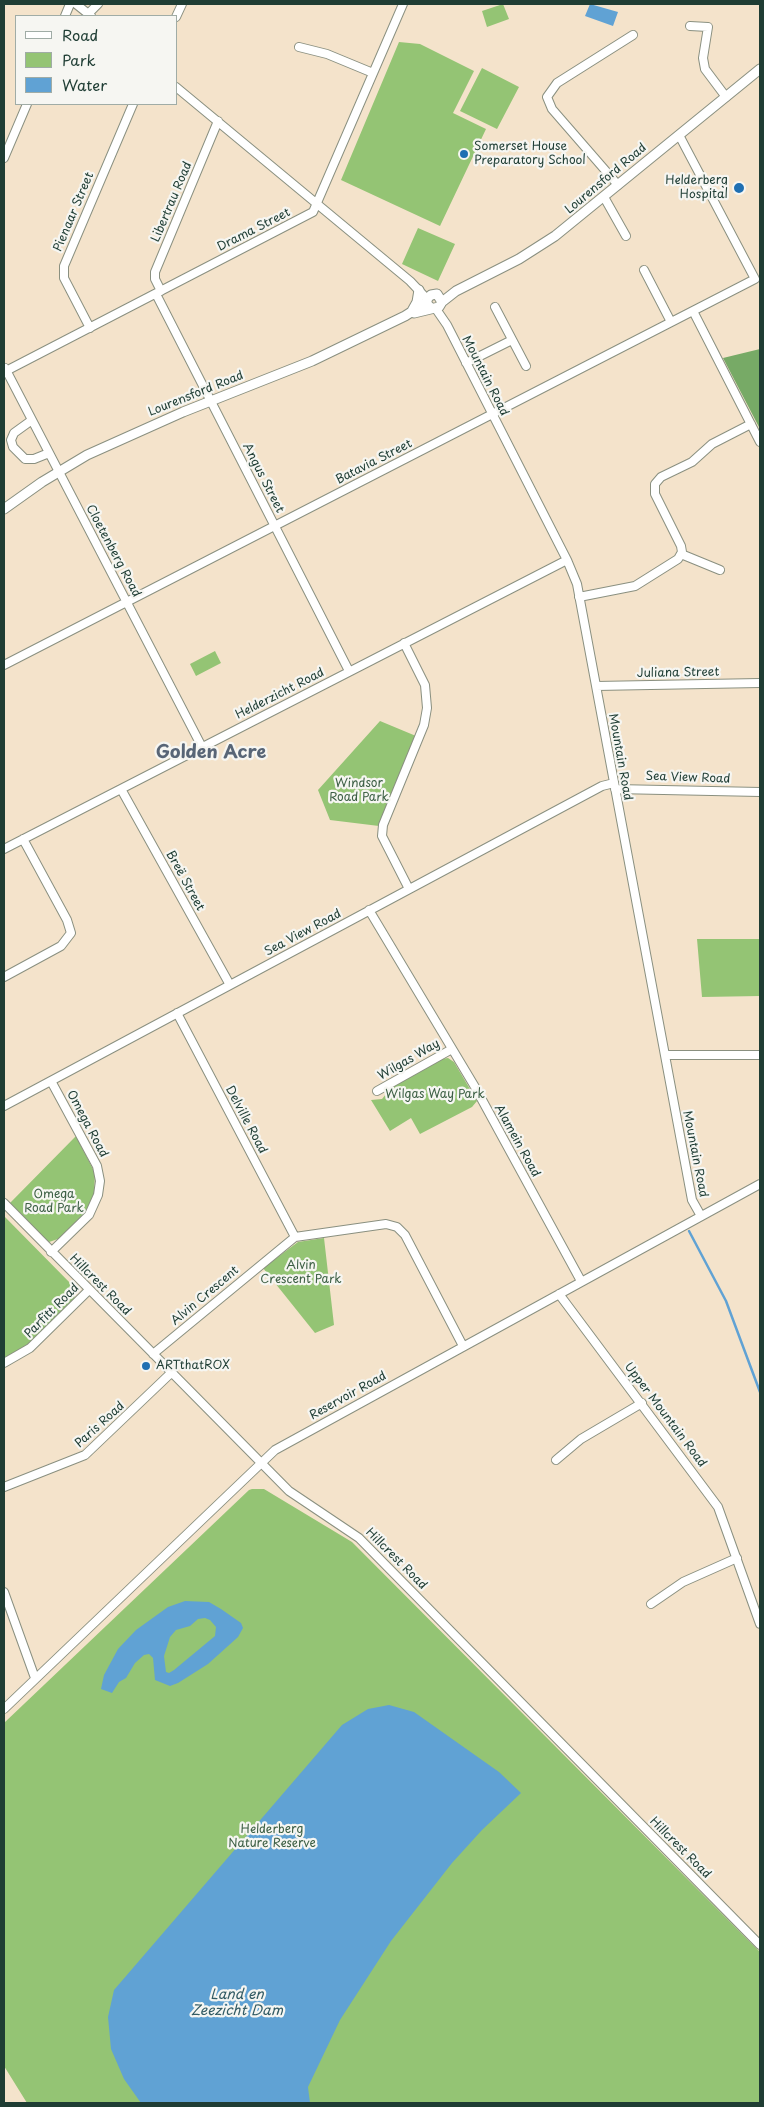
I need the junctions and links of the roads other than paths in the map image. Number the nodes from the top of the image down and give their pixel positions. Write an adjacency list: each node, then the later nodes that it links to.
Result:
1 (76, 4): 4 (street)
2 (98, 4): 4 (street)
3 (403, 4): 9 (street, Drama Street)
4 (90, 15)
5 (690, 26): 11 (street)
6 (633, 36): 17 (street)
7 (299, 47): 9 (street)
8 (760, 69): 11 (street, Lourensford Road)
9 (373, 73): 19 (street, Drama Street)
10 (178, 88): 14 (street)
11 (726, 97): 15 (street, Lourensford Road)
12 (27, 105): 16 (street)
13 (133, 105): 30 (street, Pienaar Street)
14 (218, 121): 19 (street); 24 (street, Libertrau Road)
15 (679, 135): 17 (street, Lourensford Road); 27 (street, Batavia Street)
16 (4, 158)
17 (618, 185): 18 (street, Lourensford Road)
18 (604, 197): 20 (street); 25 (street, Lourensford Road)
19 (318, 205): 22 (street); 24 (street, Drama Street)
20 (626, 236)
21 (644, 270): 29 (street)
22 (410, 281): 23 (street); 25 (street)
23 (418, 290): 25 (street); 28 (street)
24 (159, 293): 30 (street, Drama Street); 35 (street, Angus Street)
25 (434, 302): 28 (street, Lourensford Road); 32 (street, Mountain Road)
26 (495, 307): 31 (street)
27 (693, 311): 29 (street, Batavia Street); 38 (street)
28 (408, 314): 35 (street, Lourensford Road)
29 (671, 322): 36 (street, Batavia Street)
30 (90, 328): 34 (street, Drama Street)
31 (512, 340): 32 (street); 33 (street)
32 (466, 363): 36 (street, Mountain Road)
33 (526, 366)
34 (5, 369): 37 (street, Cloetenberg Road)
35 (210, 401): 41 (street, Lourensford Road); 43 (street, Angus Street)
36 (492, 414): 43 (street, Batavia Street); 45 (street, Mountain Road)
37 (32, 420): 40 (street, Cloetenberg Road); 40 (street)
38 (751, 424): 39 (street); 44 (street)
39 (760, 442)
40 (49, 452): 41 (street, Cloetenberg Road)
41 (58, 471): 42 (street, Lourensford Road); 48 (street, Cloetenberg Road)
42 (4, 509)
43 (275, 525): 48 (street, Batavia Street); 51 (street, Angus Street)
44 (681, 554): 46 (street); 47 (street)
45 (567, 560): 47 (street, Mountain Road); 49 (street, Helderzicht Road)
46 (720, 570)
47 (579, 597): 53 (street, Mountain Road)
48 (127, 602): 50 (street, Batavia Street); 54 (street, Cloetenberg Road)
49 (404, 643): 51 (street, Helderzicht Road); 60 (street)
50 (4, 665)
51 (349, 671): 54 (street, Helderzicht Road)
52 (760, 684): 53 (street, Juliana Street)
53 (596, 686): 55 (street, Mountain Road)
54 (202, 747): 56 (street, Helderzicht Road)
55 (614, 786): 57 (street, Sea View Road); 60 (street, Sea View Road); 66 (street, Mountain Road)
56 (121, 789): 58 (street, Helderzicht Road); 63 (street, Breë Street)
57 (760, 792)
58 (23, 839): 59 (street, Helderzicht Road); 62 (street)
59 (4, 849)
60 (409, 889): 61 (street, Sea View Road)
61 (369, 910): 63 (street, Sea View Road); 65 (street, Alamein Road)
62 (4, 977)
63 (230, 985): 64 (street, Sea View Road)
64 (177, 1013): 68 (street, Sea View Road); 74 (street, Delville Road)
65 (452, 1049): 69 (street, Wilgas Way); 76 (street, Alamein Road)
66 (665, 1055): 67 (street); 73 (street, Mountain Road)
67 (760, 1055)
68 (51, 1081): 70 (street, Sea View Road); 75 (street, Omega Road)
69 (377, 1091)
70 (4, 1106)
71 (760, 1184): 73 (street, Reservoir Road)
72 (4, 1203): 75 (street, Hillcrest Road)
73 (701, 1216): 76 (street, Reservoir Road)
74 (295, 1237): 79 (street); 80 (street, Alvin Crescent)
75 (51, 1252): 77 (street, Hillcrest Road)
76 (582, 1281): 78 (street, Reservoir Road)
77 (89, 1290): 80 (street, Hillcrest Road); 81 (street, Parfitt Road)
78 (559, 1294): 79 (street, Reservoir Road); 83 (street, Upper Mountain Road)
79 (463, 1346): 85 (street, Reservoir Road)
80 (152, 1354): 82 (street, Hillcrest Road)
81 (4, 1363)
82 (171, 1373): 85 (street, Hillcrest Road); 86 (street, Paris Road)
83 (642, 1404): 84 (street); 87 (street, Upper Mountain Road)
84 (556, 1460)
85 (260, 1463): 91 (street, Reservoir Road); 93 (street, Hillcrest Road)
86 (4, 1487)
87 (737, 1558): 89 (street); 90 (street, Upper Mountain Road)
88 (4, 1592): 91 (street)
89 (651, 1604)
90 (760, 1624)
91 (36, 1678): 92 (street, Reservoir Road)
92 (4, 1709)
93 (760, 1946)

